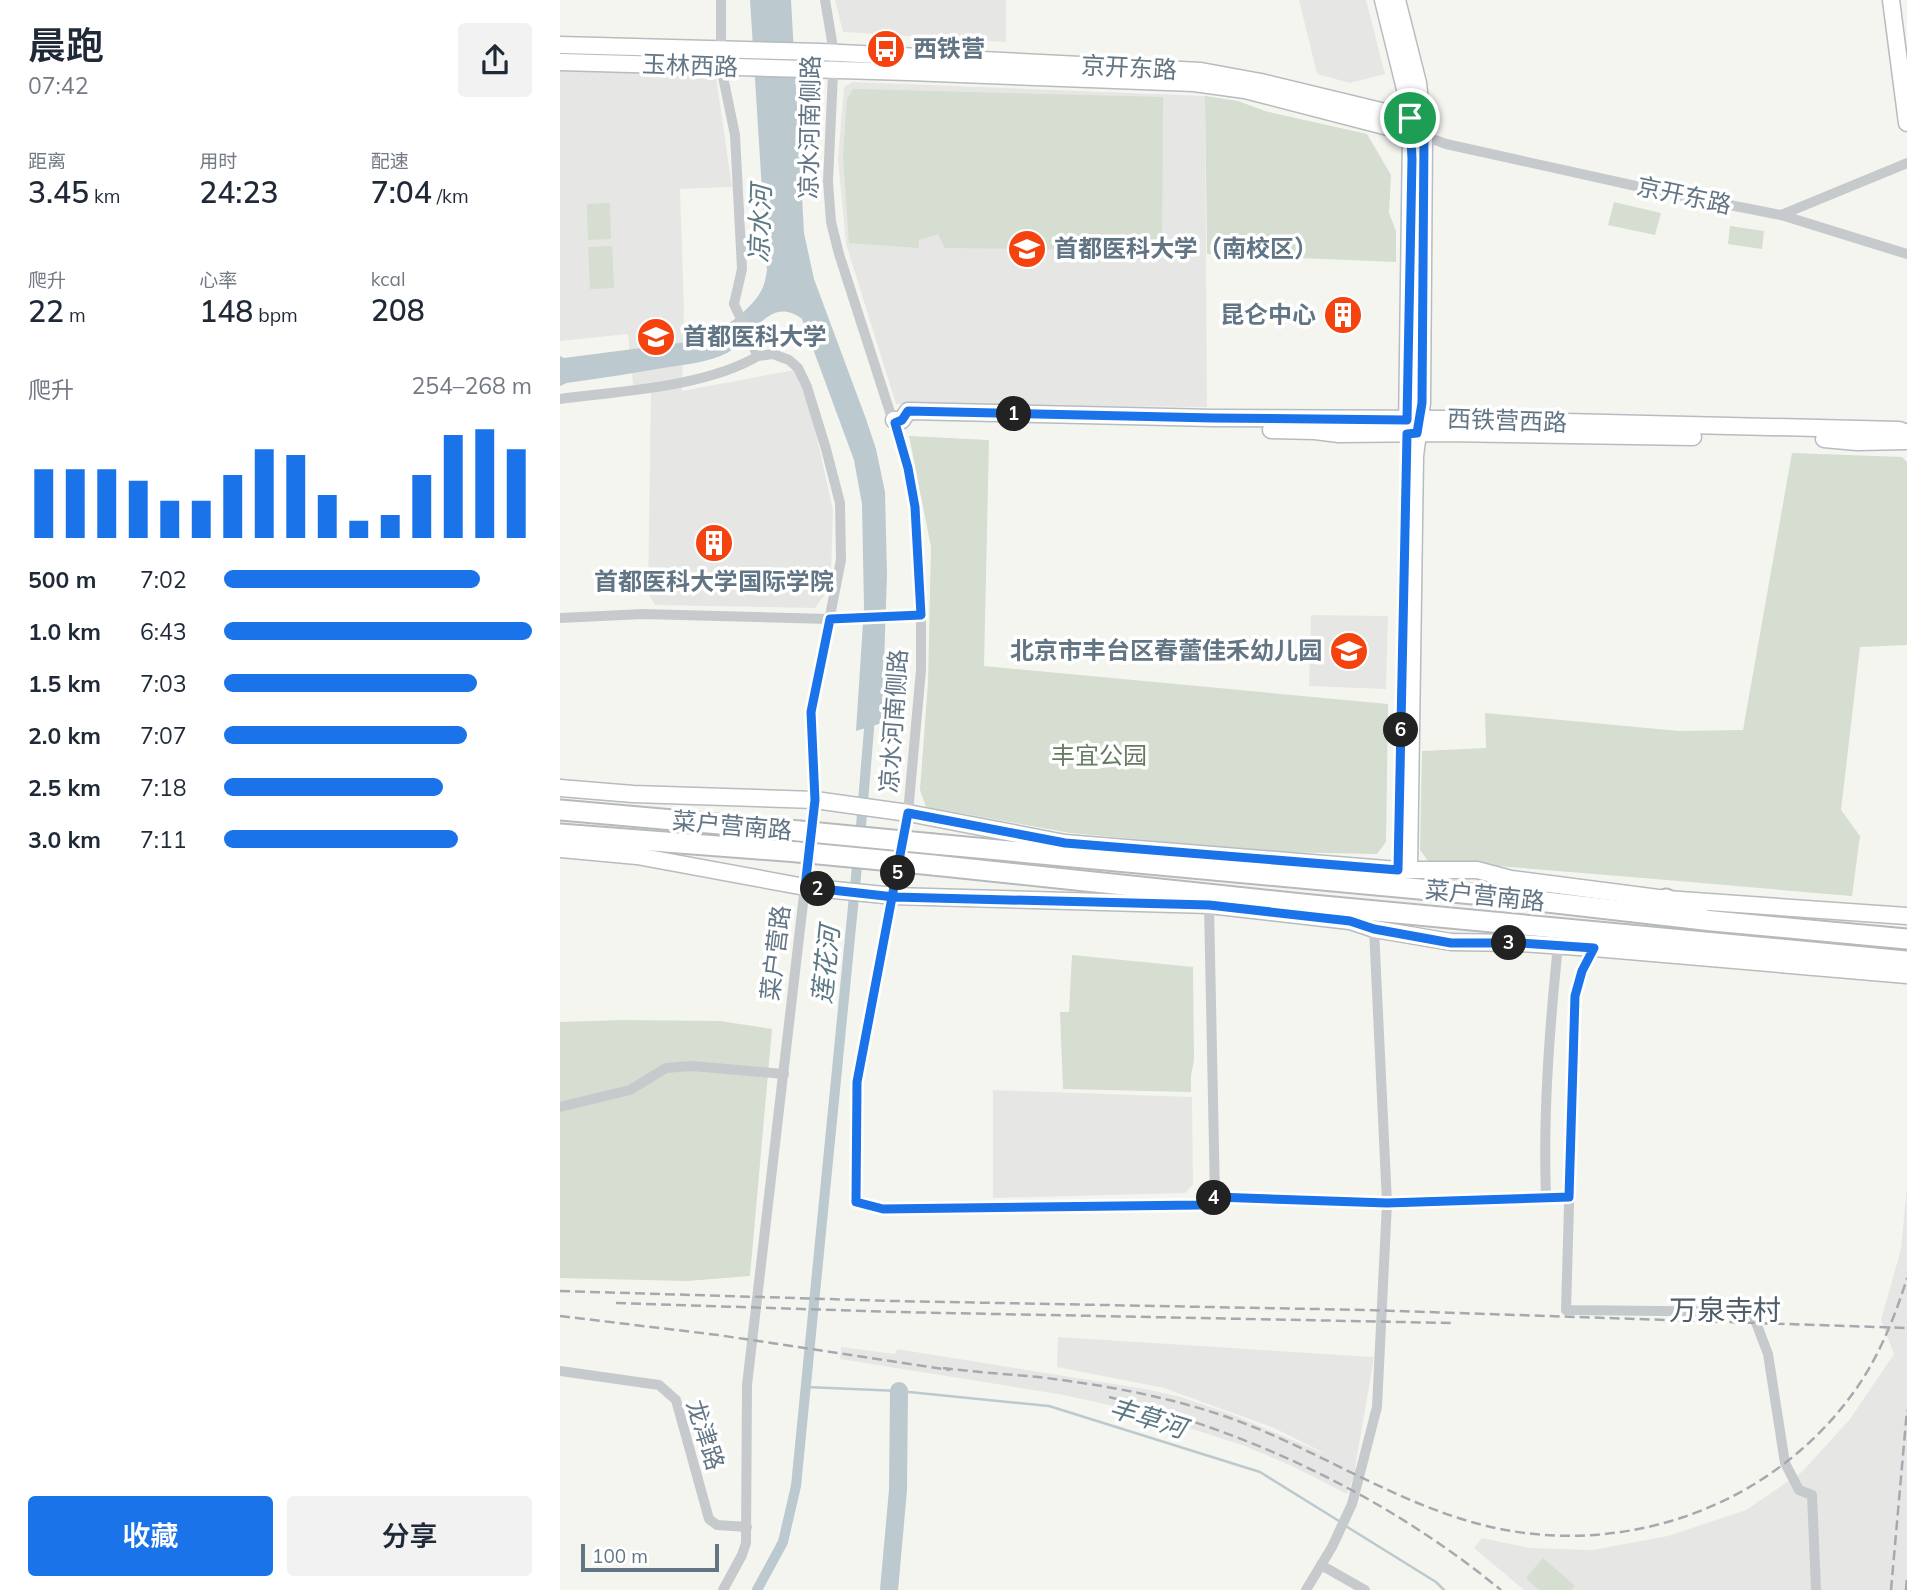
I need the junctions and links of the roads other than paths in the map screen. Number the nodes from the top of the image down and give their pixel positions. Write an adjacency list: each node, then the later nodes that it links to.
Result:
1 (721, 0): 7 (street)
2 (825, 0): 8 (street, 凉水河南侧路)
3 (1382, 0): 13 (street)
4 (1397, 0): 13 (street)
5 (1891, 0): 12 (street)
6 (560, 45): 7 (street, 玉林西路)
7 (720, 50): 8 (street, 玉林西路); 10 (street)
8 (827, 53): 11 (street, 凉水河南侧路); 13 (street, 京开东路)
9 (560, 62): 10 (street, 玉林西路)
10 (721, 67): 11 (street, 玉林西路); 17 (street, bridge)
11 (827, 70): 13 (street, 京开东路); 19 (street, 凉水河南侧路)
12 (1907, 123)
13 (1415, 129): 15 (street, 京开东路); 20 (street)
14 (1907, 163): 15 (street)
15 (1781, 215): 16 (street)
16 (1907, 254)
17 (756, 353): 18 (street); 25 (street, 菜户营路)
18 (560, 399)
19 (897, 421): 20 (street, 西铁营西路); 23 (street, 凉水河南侧路)
20 (1412, 427): 21 (street, 西铁营西路); 22 (street, 西铁营西路); 32 (street)
21 (1907, 433)
22 (1907, 441)
23 (921, 615): 25 (street); 29 (street, 凉水河南侧路)
24 (560, 618): 25 (street)
25 (830, 619): 27 (street, 菜户营路)
26 (560, 788): 27 (street, 菜户营南路)
27 (815, 800): 29 (street, 菜户营南路); 33 (street, 菜户营路)
28 (560, 810): 40 (highway, 菜户营南路, bridge)
29 (908, 813): 32 (street, 菜户营南路); 34 (street, 凉水河南侧路)
30 (560, 834): 37 (highway, 菜户营南路, bridge)
31 (560, 849): 33 (street, 菜户营南路)
32 (1404, 870): 35 (street, 菜户营南路)
33 (805, 887): 34 (street, 菜户营南路); 47 (street, 菜户营路)
34 (894, 897): 36 (street, 菜户营南路); 49 (street, 凉水河南侧路)
35 (1666, 898): 38 (street, 菜户营南路); 40 (highway)
36 (1209, 905): 39 (street, 菜户营南路); 49 (street)
37 (1312, 905): 39 (highway); 45 (highway, 菜户营南路)
38 (1907, 916)
39 (1350, 921): 41 (street, 菜户营南路)
40 (1713, 921): 42 (highway, 菜户营南路)
41 (1374, 929): 43 (street, 菜户营南路); 52 (street)
42 (1907, 939)
43 (1594, 948): 46 (street, 菜户营南路); 51 (street)
44 (1557, 955): 50 (street)
45 (1907, 961)
46 (1907, 975)
47 (784, 1074): 48 (street); 54 (street, 菜户营路)
48 (560, 1107)
49 (1216, 1197): 52 (street)
50 (1546, 1197): 51 (street); 52 (street)
51 (1569, 1197): 59 (street)
52 (1387, 1203): 55 (street)
53 (560, 1371): 54 (street, 龙津路)
54 (747, 1527): 56 (street, 菜户营路)
55 (1321, 1565): 57 (street); 58 (street)
56 (723, 1590)
57 (1306, 1590)
58 (1365, 1590)
59 (1816, 1590)

